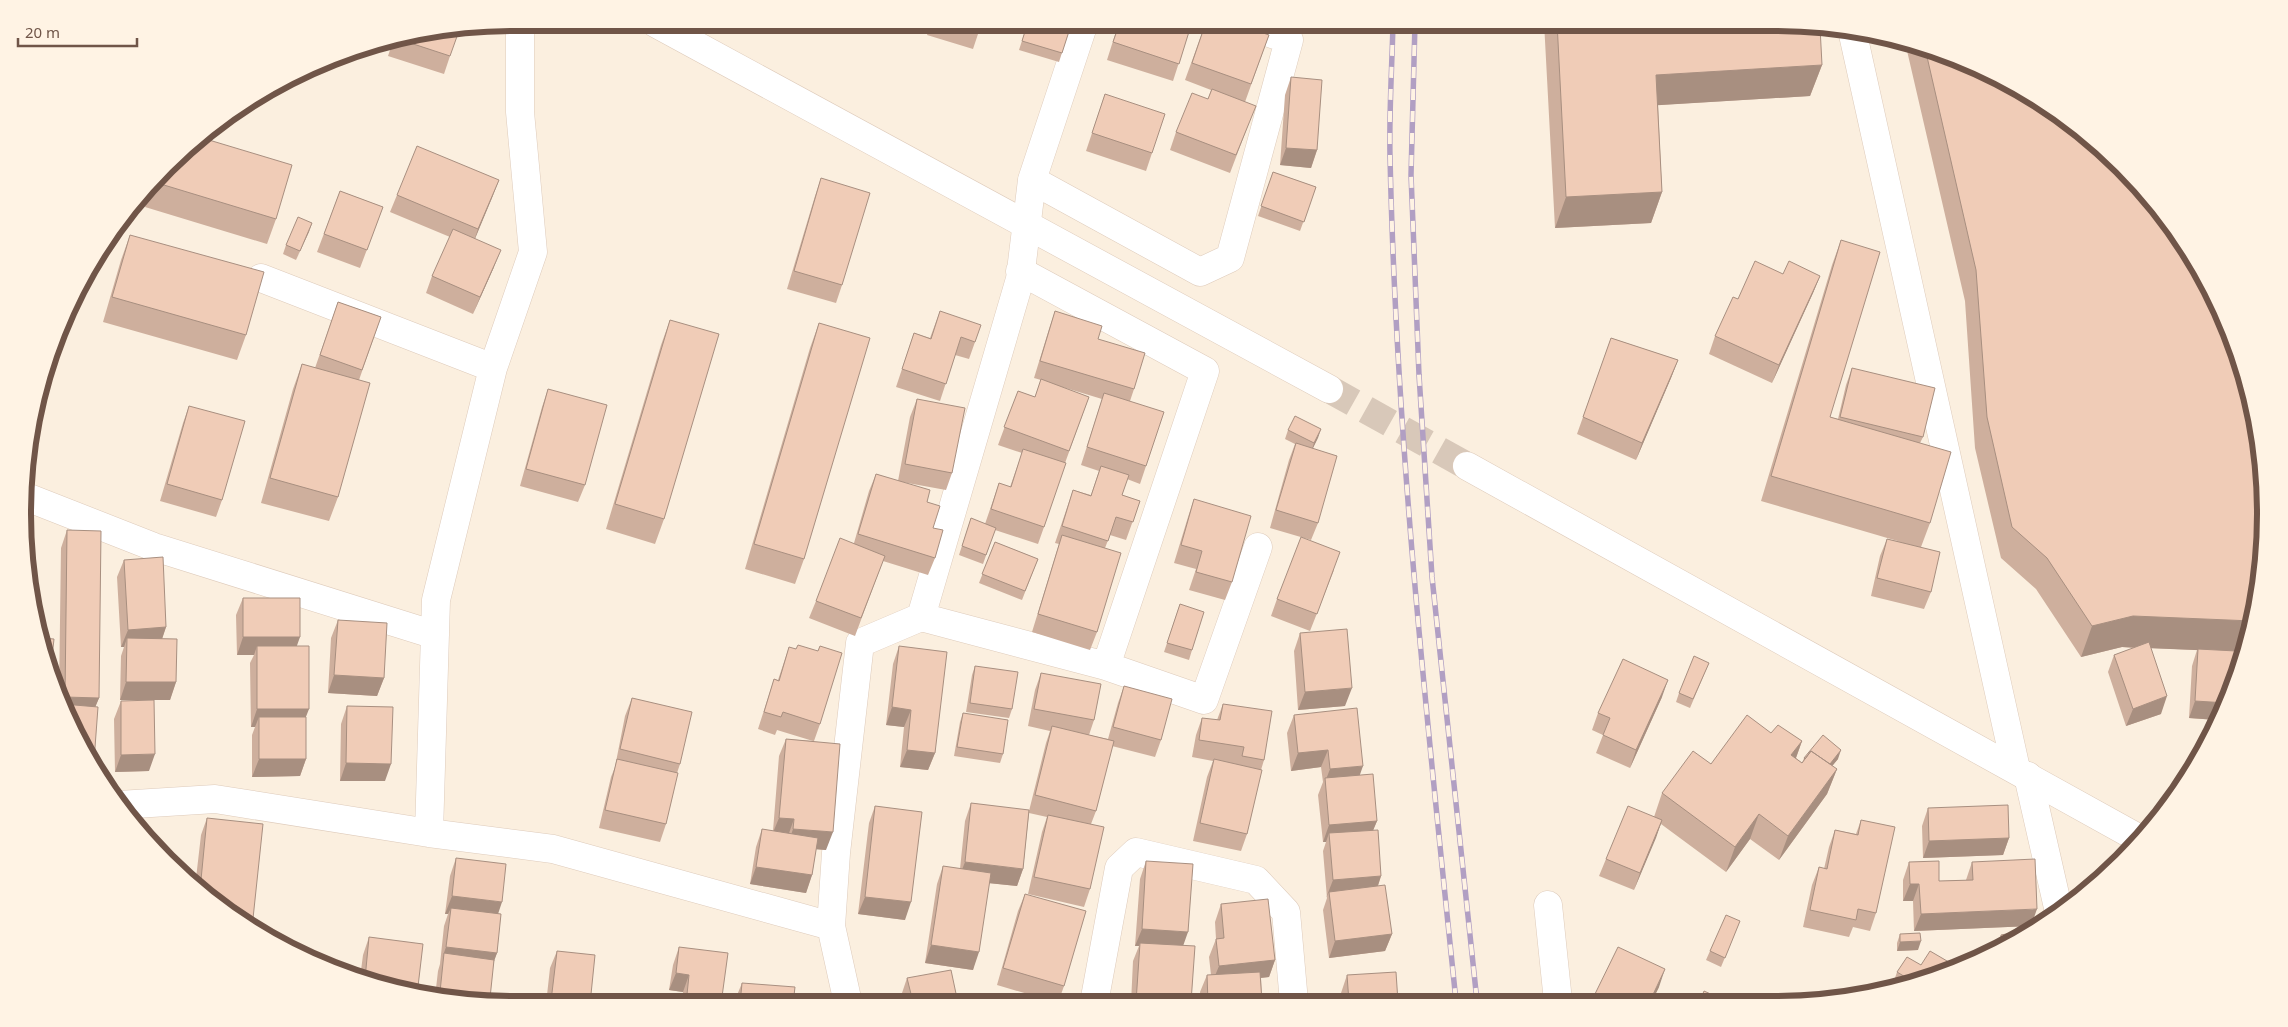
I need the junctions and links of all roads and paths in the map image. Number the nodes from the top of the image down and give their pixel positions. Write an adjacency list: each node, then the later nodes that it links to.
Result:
1 (520, 31): 10 (street)
2 (672, 31): 7 (street)
3 (1081, 31): 6 (street)
4 (1265, 31): 6 (street)
5 (1854, 38): 18 (street)
6 (1032, 180): 7 (street)
7 (1028, 224): 8 (street); 11 (street)
8 (1020, 270): 15 (street); 17 (street)
9 (261, 278): 10 (street)
10 (493, 368): 16 (street)
11 (1329, 389)
12 (1467, 466): 18 (street)
13 (31, 499): 16 (street)
14 (1258, 547): 17 (street)
15 (920, 617): 17 (street); 24 (street)
16 (435, 635): 20 (street)
17 (1106, 666)
18 (2022, 773): 21 (street); 22 (street)
19 (129, 804): 20 (street)
20 (430, 833): 24 (street)
21 (2133, 835)
22 (2057, 904)
23 (1548, 905): 28 (street)
24 (831, 926): 25 (street)
25 (846, 996)
26 (1095, 996): 27 (street)
27 (1293, 996)
28 (1557, 996)

